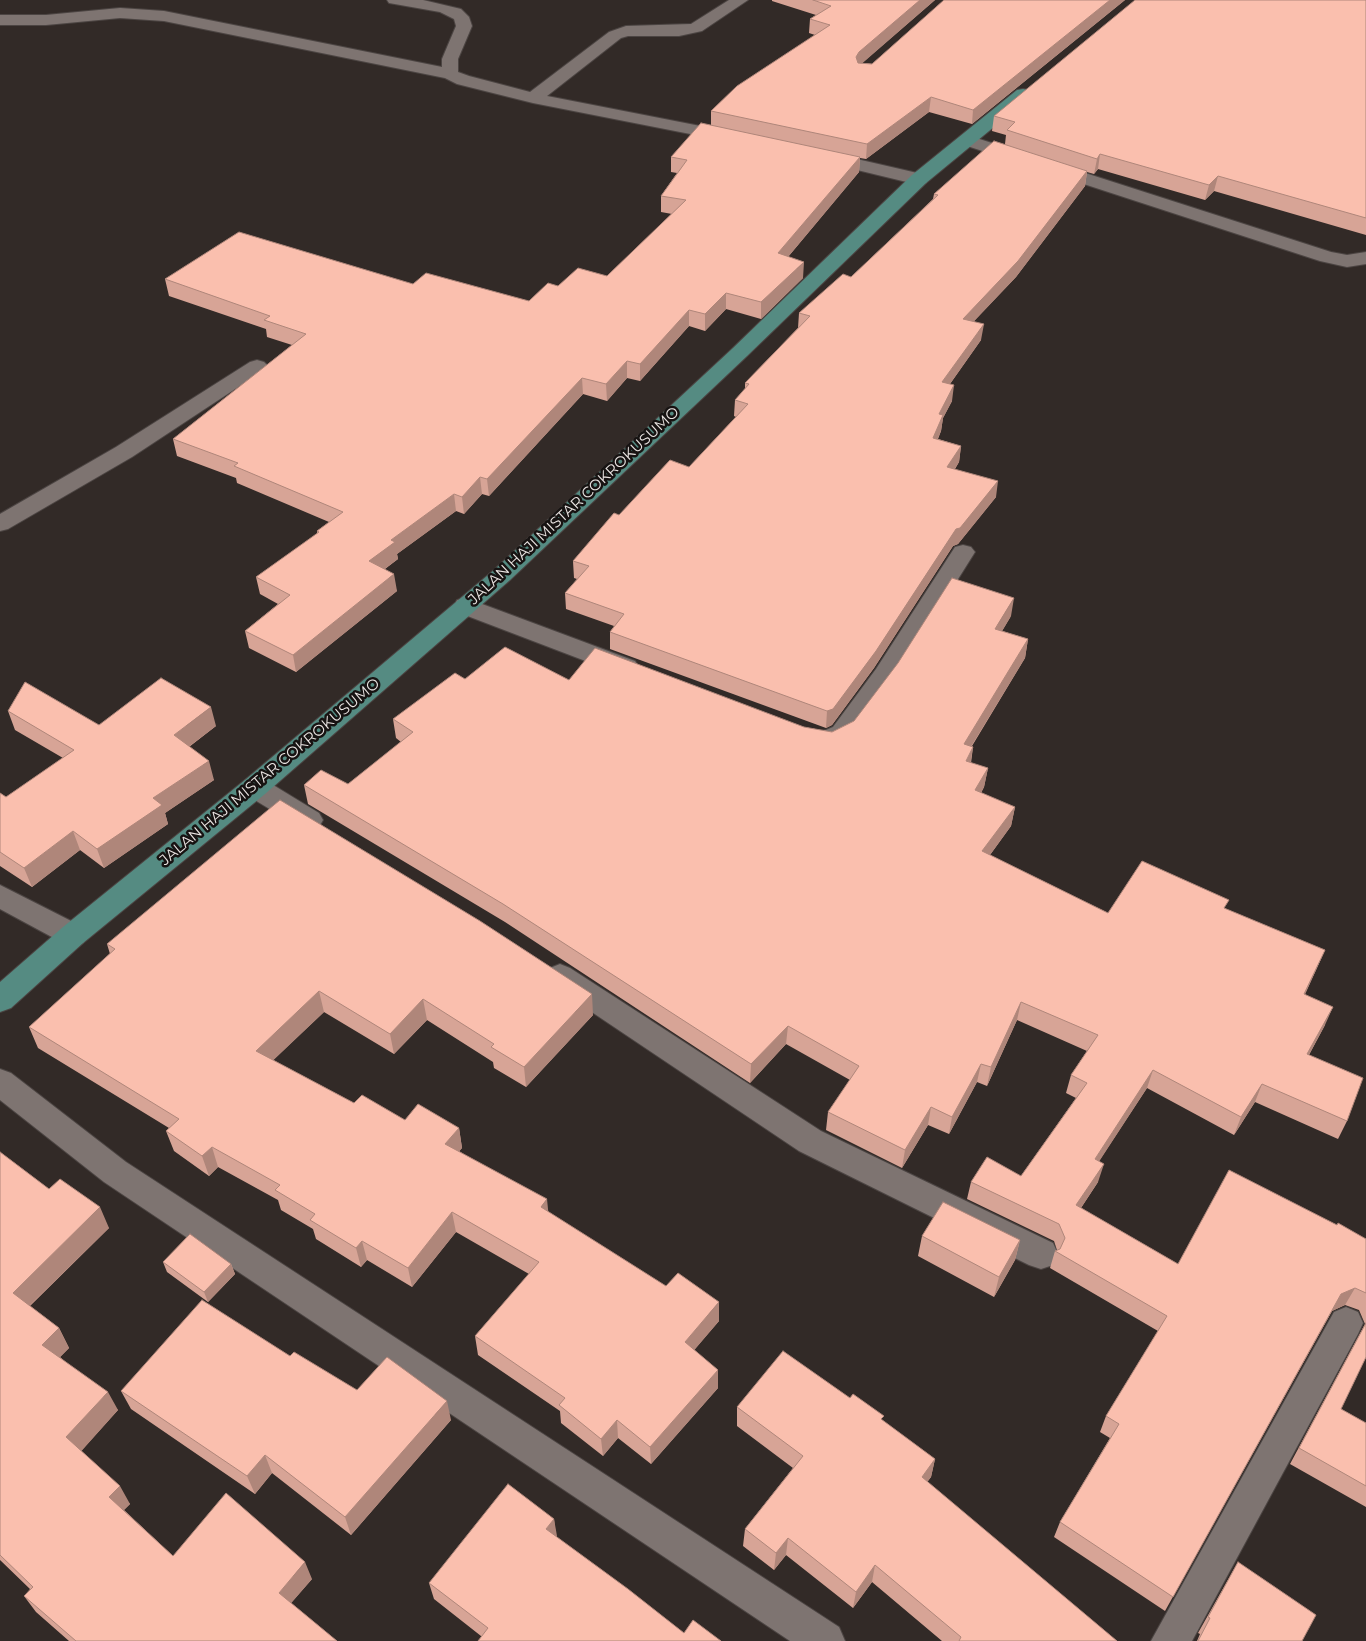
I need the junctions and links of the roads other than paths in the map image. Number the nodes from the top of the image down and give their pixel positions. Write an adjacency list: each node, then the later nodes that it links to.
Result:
1 (395, 0): 4 (street)
2 (740, 0): 6 (street)
3 (0, 20): 4 (street)
4 (450, 74): 6 (street)
5 (1041, 79): 7 (main road, JALAN HAJI MISTAR COKROKUSUMO)
6 (534, 98): 8 (street)
7 (967, 140): 10 (main road, JALAN HAJI MISTAR COKROKUSUMO); 11 (street)
8 (752, 142)
9 (809, 153): 10 (street)
10 (919, 179): 15 (main road, JALAN HAJI MISTAR COKROKUSUMO)
11 (1366, 258)
12 (257, 366): 13 (street)
13 (0, 524)
14 (963, 552): 17 (street)
15 (466, 606): 16 (street); 18 (main road, JALAN HAJI MISTAR COKROKUSUMO)
16 (643, 674)
17 (793, 730)
18 (255, 787): 19 (street); 21 (main road, JALAN HAJI MISTAR COKROKUSUMO)
19 (332, 834)
20 (0, 896): 21 (street)
21 (73, 935): 23 (main road, JALAN HAJI MISTAR COKROKUSUMO)
22 (536, 959): 25 (street)
23 (0, 1000)
24 (0, 1082): 27 (street)
25 (1041, 1254)
26 (1346, 1323): 28 (street)
27 (825, 1641)
28 (1171, 1641)

